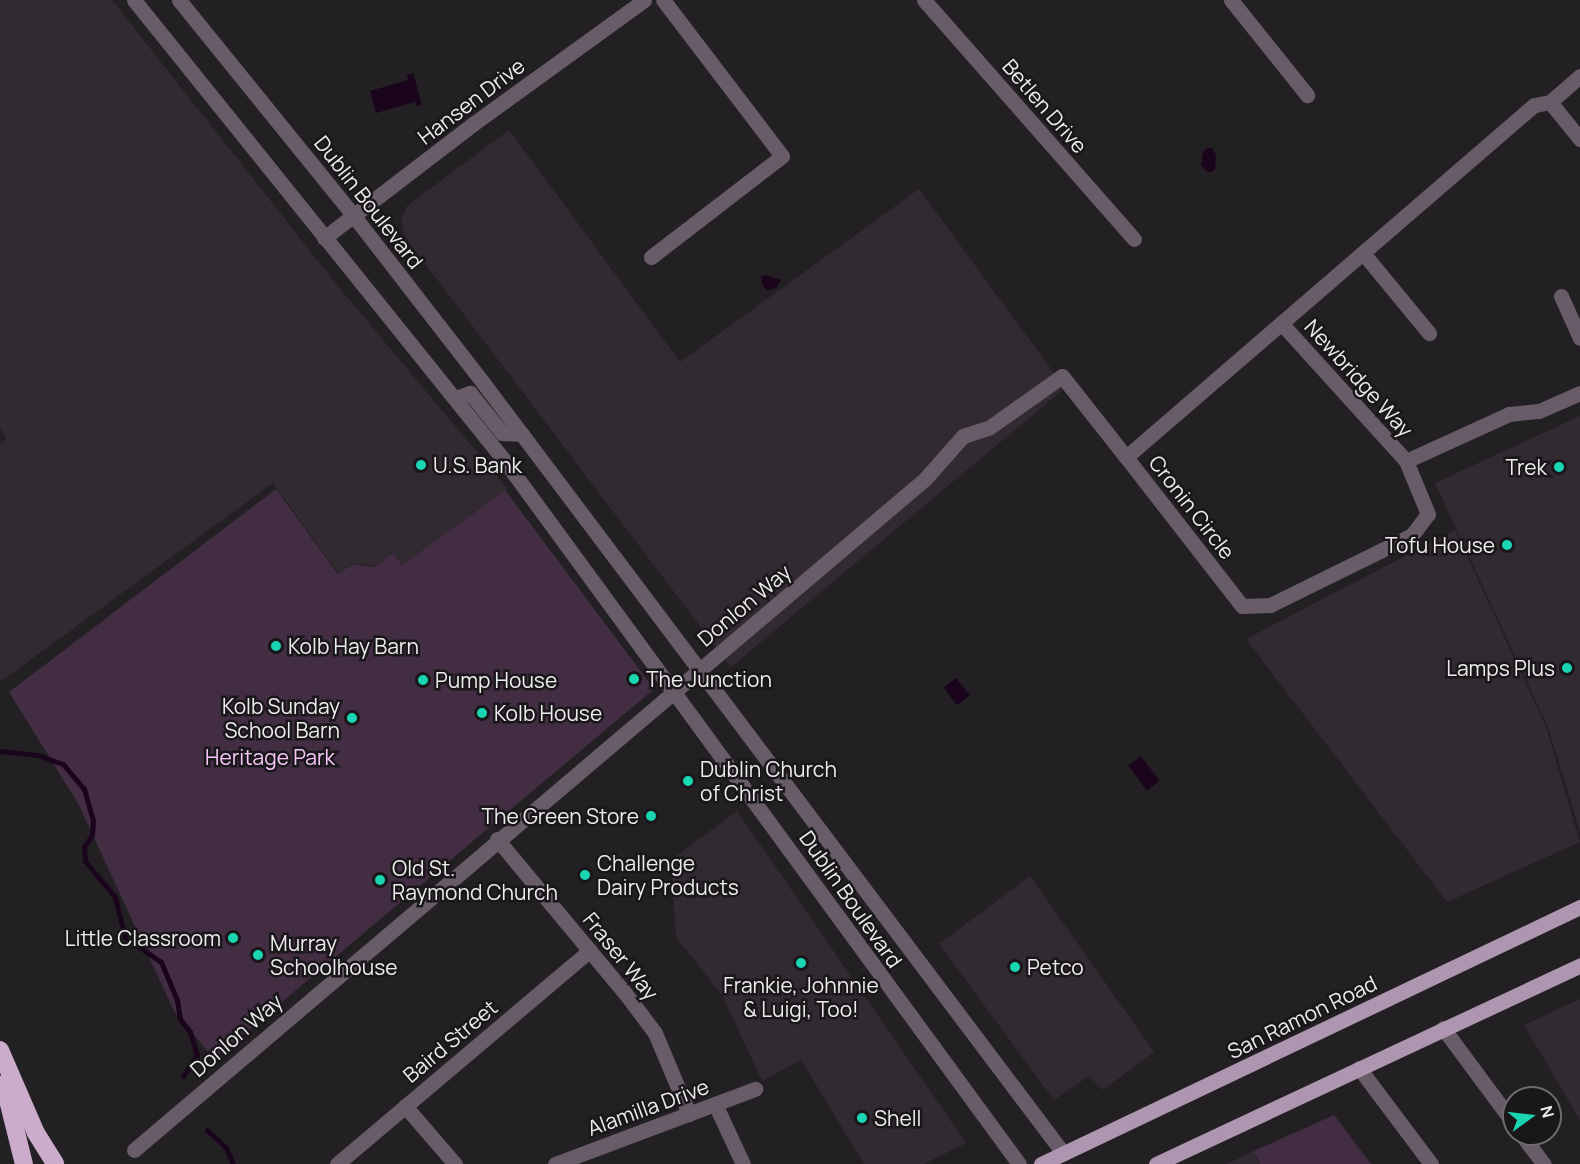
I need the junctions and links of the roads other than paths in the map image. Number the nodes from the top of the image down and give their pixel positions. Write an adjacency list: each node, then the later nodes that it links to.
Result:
1 (134, 0): 12 (street, Dublin Boulevard)
2 (179, 0): 11 (street, Dublin Boulevard)
3 (644, 0): 11 (street, Hansen Drive)
4 (663, 0): 15 (street)
5 (924, 0): 13 (street, Betlen Drive)
6 (1231, 0): 8 (street)
7 (1580, 76): 9 (street, Cronin Circle)
8 (1307, 95)
9 (1550, 102): 10 (street); 14 (street, Cronin Circle)
10 (1580, 139)
11 (353, 215): 12 (street, Hansen Drive); 22 (street, Dublin Boulevard)
12 (324, 238): 21 (street, Dublin Boulevard)
13 (1134, 239)
14 (1363, 253): 17 (street, Cronin Circle); 18 (street)
15 (651, 257)
16 (1561, 296): 19 (street)
17 (1281, 323): 23 (street, Cronin Circle); 24 (street, Newbridge Way)
18 (1429, 333)
19 (1580, 338)
20 (1580, 393): 24 (street)
21 (456, 398): 22 (street); 26 (street, Dublin Boulevard)
22 (522, 434): 25 (street, Dublin Boulevard)
23 (1126, 458): 24 (street, Cronin Circle); 25 (street, Donlon Way)
24 (1406, 461)
25 (698, 670): 26 (street, Donlon Way); 43 (street, Dublin Boulevard)
26 (674, 690): 27 (street, Donlon Way); 50 (street, Dublin Boulevard)
27 (497, 839): 29 (street, Fraser Way); 41 (street, Donlon Way)
28 (1580, 907): 43 (main road, San Ramon Road)
29 (590, 950): 37 (street, Baird Street); 39 (street, Fraser Way)
30 (1580, 965): 31 (main road)
31 (1443, 1028): 34 (main road); 38 (street)
32 (0, 1050): 45 (highway)
33 (0, 1067): 44 (highway)
34 (1359, 1068): 52 (main road); 53 (street)
35 (755, 1089): 36 (street, Alamilla Drive)
36 (715, 1104): 39 (street, Alamilla Drive); 49 (street)
37 (405, 1106): 46 (street, Baird Street); 47 (street)
38 (1502, 1108)
39 (689, 1114): 42 (street, Alamilla Drive)
40 (1530, 1146): 54 (street)
41 (134, 1150)
42 (591, 1158): 48 (street, Alamilla Drive)
43 (1067, 1159): 51 (main road, San Ramon Road)
44 (24, 1164)
45 (55, 1164)
46 (337, 1164)
47 (455, 1164)
48 (555, 1164)
49 (743, 1164)
50 (1018, 1164)
51 (1041, 1164)
52 (1156, 1164)
53 (1431, 1164)
54 (1544, 1164)

